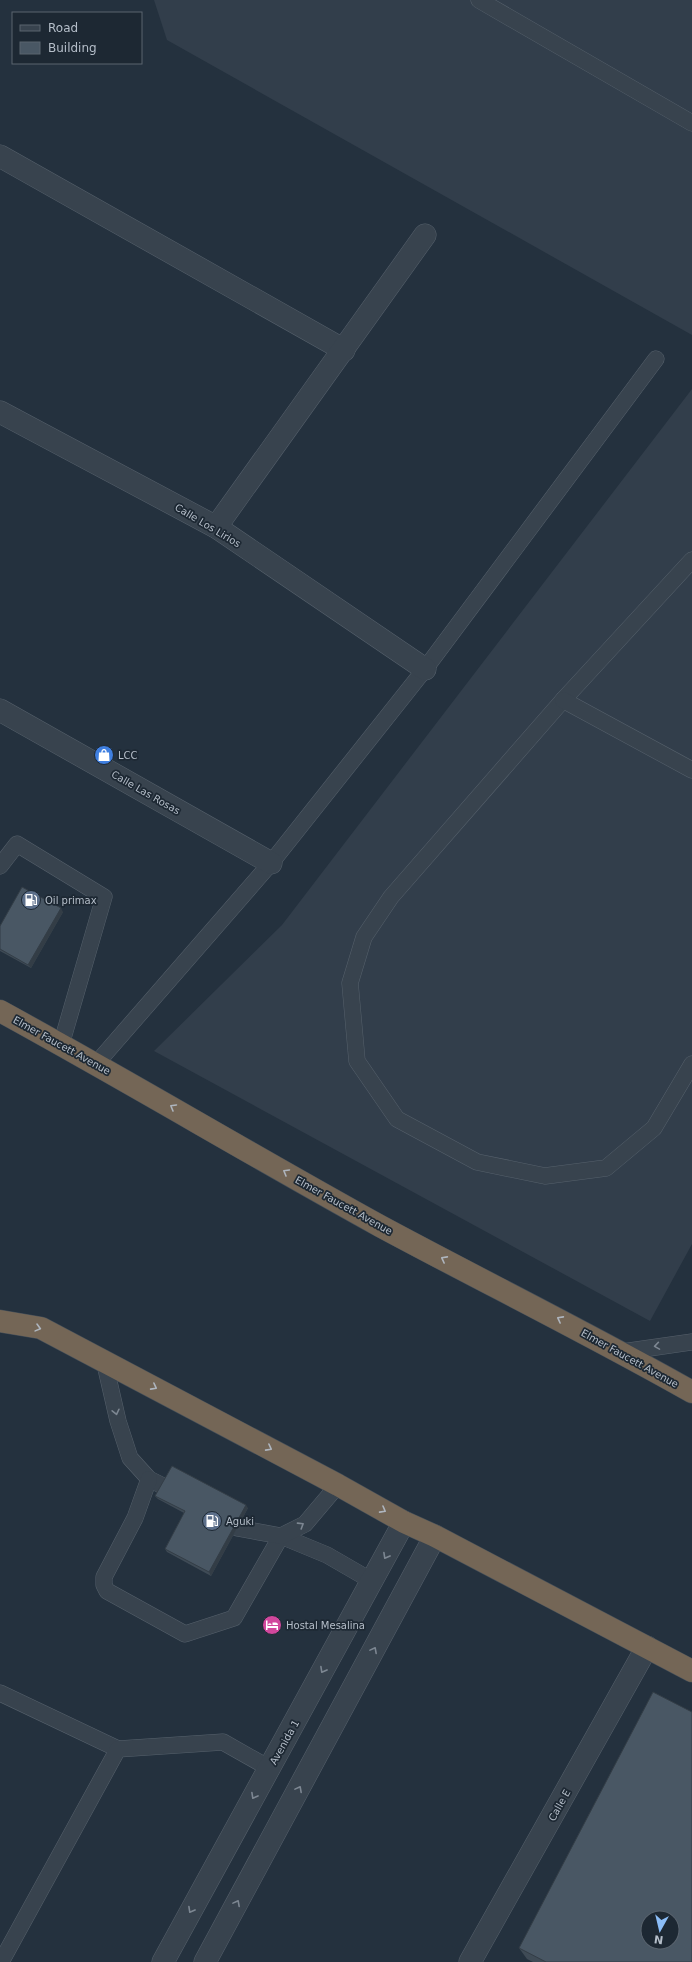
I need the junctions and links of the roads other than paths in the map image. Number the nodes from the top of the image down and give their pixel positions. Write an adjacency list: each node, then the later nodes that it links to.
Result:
1 (479, 0): 2 (lane)
2 (692, 123)
3 (0, 156): 5 (street)
4 (426, 235): 5 (street)
5 (344, 350): 8 (street)
6 (656, 359): 10 (lane)
7 (0, 412): 8 (street, Calle Los Lirios)
8 (216, 527): 10 (street, Calle Los Lirios)
9 (692, 560): 11 (lane)
10 (425, 669): 14 (lane)
11 (563, 700): 13 (lane); 19 (lane)
12 (0, 710): 14 (street, Calle Las Rosas)
13 (692, 770)
14 (270, 863): 18 (lane)
15 (0, 866): 17 (lane)
16 (0, 1011): 17 (highway, Elmer Faucett Avenue)
17 (61, 1045): 18 (highway, Elmer Faucett Avenue)
18 (96, 1064): 22 (highway, Elmer Faucett Avenue, one-way to 18)
19 (692, 1064)
20 (0, 1321): 23 (highway, one-way to 23)
21 (692, 1342): 22 (lane, one-way to 22)
22 (622, 1352): 24 (highway, Elmer Faucett Avenue)
23 (104, 1360): 25 (lane, one-way to 25); 26 (highway, one-way to 26)
24 (692, 1392)
25 (149, 1479): 27 (lane); 30 (lane)
26 (338, 1485): 28 (highway, one-way to 28); 30 (lane, one-way to 26)
27 (165, 1486)
28 (404, 1522): 31 (highway); 32 (street, Avenida 1, one-way to 32)
29 (237, 1528): 30 (lane)
30 (280, 1536): 32 (lane)
31 (435, 1536): 33 (highway); 40 (street, one-way to 31)
32 (372, 1581): 37 (street, Avenida 1, one-way to 37)
33 (647, 1647): 34 (highway); 41 (street, Calle E)
34 (692, 1671)
35 (0, 1693): 36 (lane)
36 (118, 1749): 37 (lane); 38 (lane)
37 (269, 1768): 39 (street, Avenida 1, one-way to 39)
38 (1, 1962)
39 (163, 1962)
40 (205, 1962)
41 (470, 1962)

